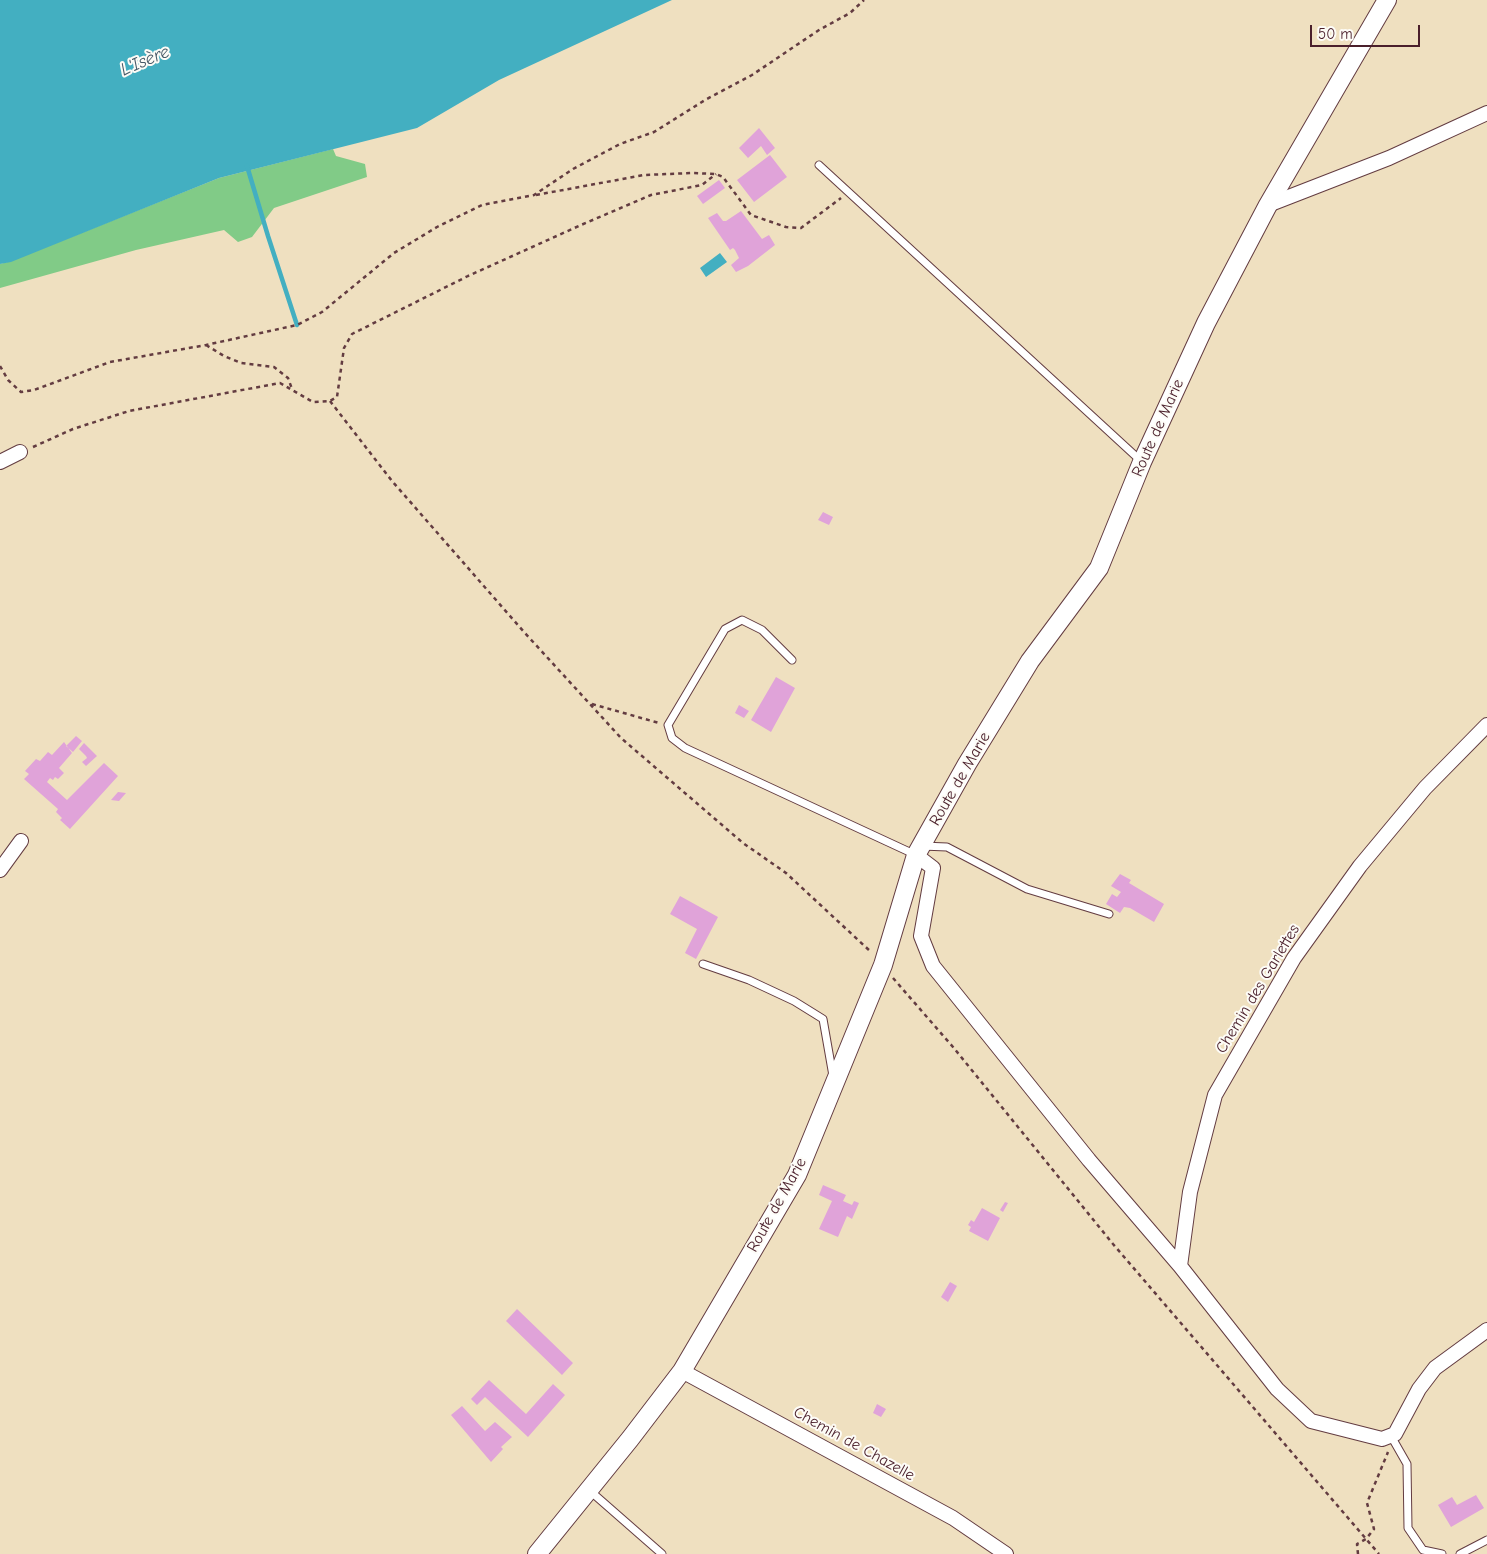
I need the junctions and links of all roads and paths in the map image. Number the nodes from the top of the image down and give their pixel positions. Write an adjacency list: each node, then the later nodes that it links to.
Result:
1 (864, 0): 7 (path)
2 (1387, 0): 8 (street, Route de Marie)
3 (1487, 113): 8 (street)
4 (819, 165): 6 (lane)
5 (716, 174): 6 (path); 7 (path); 12 (path)
6 (849, 193): 15 (lane)
7 (534, 195): 9 (path)
8 (1268, 205): 15 (street, Route de Marie)
9 (206, 345): 10 (path); 11 (path)
10 (0, 366)
11 (292, 390): 12 (path); 13 (path)
12 (330, 402): 17 (path)
13 (20, 452): 14 (street)
14 (0, 462)
15 (1142, 462): 21 (street, Route de Marie)
16 (792, 660): 18 (lane)
17 (590, 704): 18 (path); 25 (path)
18 (668, 725): 21 (lane)
19 (1487, 725): 27 (street, Chemin des Garlettes)
20 (21, 841): 22 (street)
21 (919, 851): 23 (lane); 25 (street, Route de Marie); 27 (street)
22 (0, 870)
23 (1109, 914)
24 (703, 964): 26 (lane)
25 (883, 965): 26 (street, Route de Marie); 32 (path)
26 (834, 1082): 29 (street, Route de Marie)
27 (1180, 1266): 30 (street)
28 (1485, 1335): 30 (street)
29 (682, 1370): 31 (street, Route de Marie); 36 (street, Chemin de Chazelle)
30 (1391, 1436): 32 (path); 39 (lane)
31 (588, 1490): 34 (street, Route de Marie); 35 (lane)
32 (1366, 1539): 37 (path); 38 (path)
33 (1487, 1540): 40 (lane)
34 (536, 1554)
35 (662, 1554)
36 (1006, 1554)
37 (1358, 1554)
38 (1379, 1554)
39 (1442, 1554)
40 (1460, 1554)

